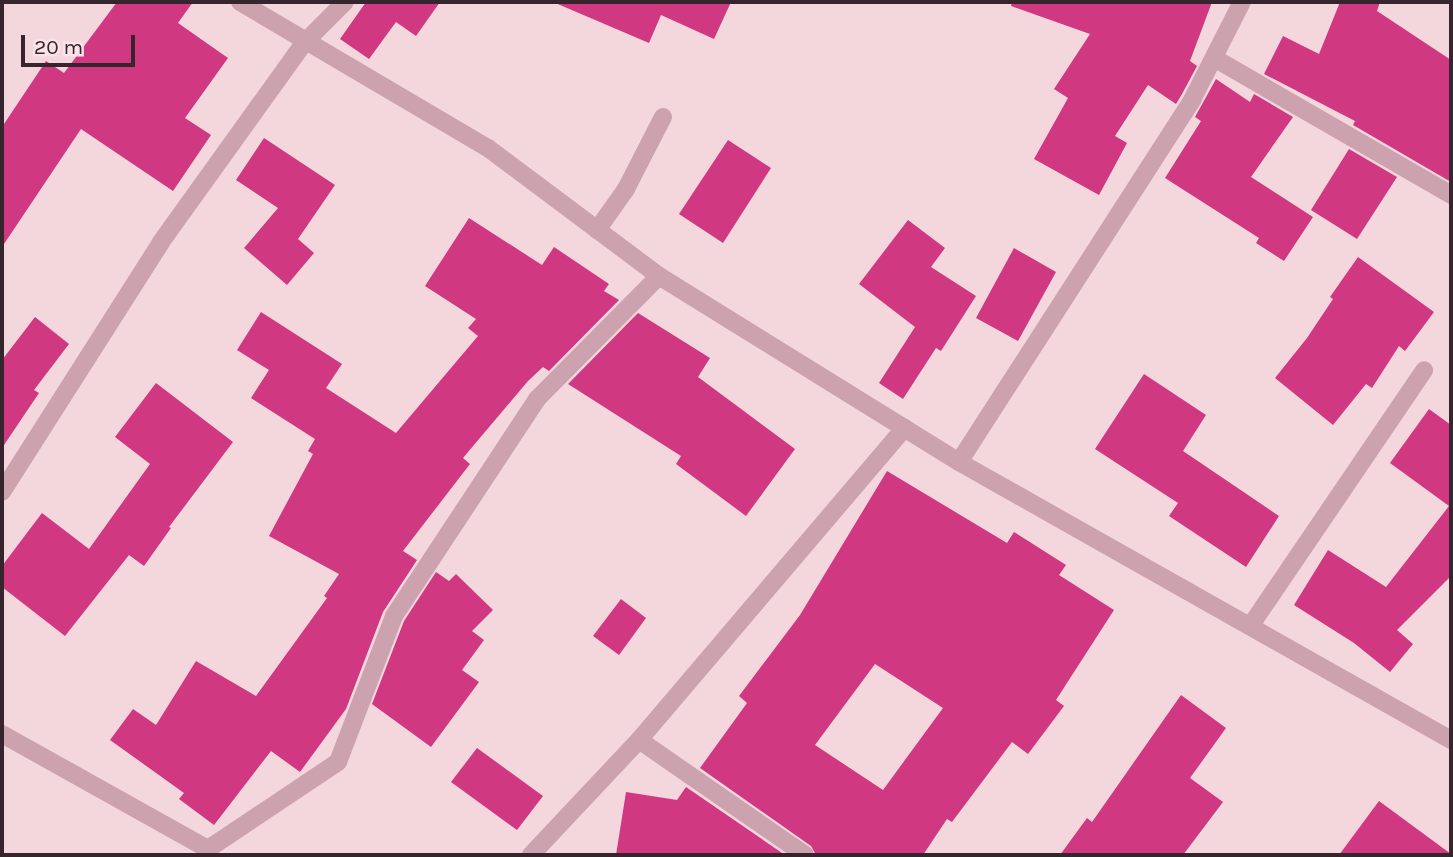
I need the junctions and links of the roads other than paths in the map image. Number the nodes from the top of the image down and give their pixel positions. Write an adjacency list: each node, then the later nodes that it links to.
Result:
1 (240, 2): 4 (street)
2 (345, 2): 4 (street)
3 (1242, 2): 5 (street)
4 (304, 43): 8 (street); 13 (street)
5 (1214, 58): 7 (street); 12 (street)
6 (663, 117): 8 (street)
7 (1451, 195)
8 (597, 230): 9 (street)
9 (659, 276): 11 (street); 15 (street)
10 (1424, 370): 14 (street)
11 (905, 428): 12 (street); 16 (street)
12 (959, 462): 14 (street)
13 (2, 492)
14 (1251, 625): 17 (street)
15 (2, 734)
16 (639, 740): 18 (street); 19 (street)
17 (1451, 740)
18 (531, 855)
19 (805, 855)

